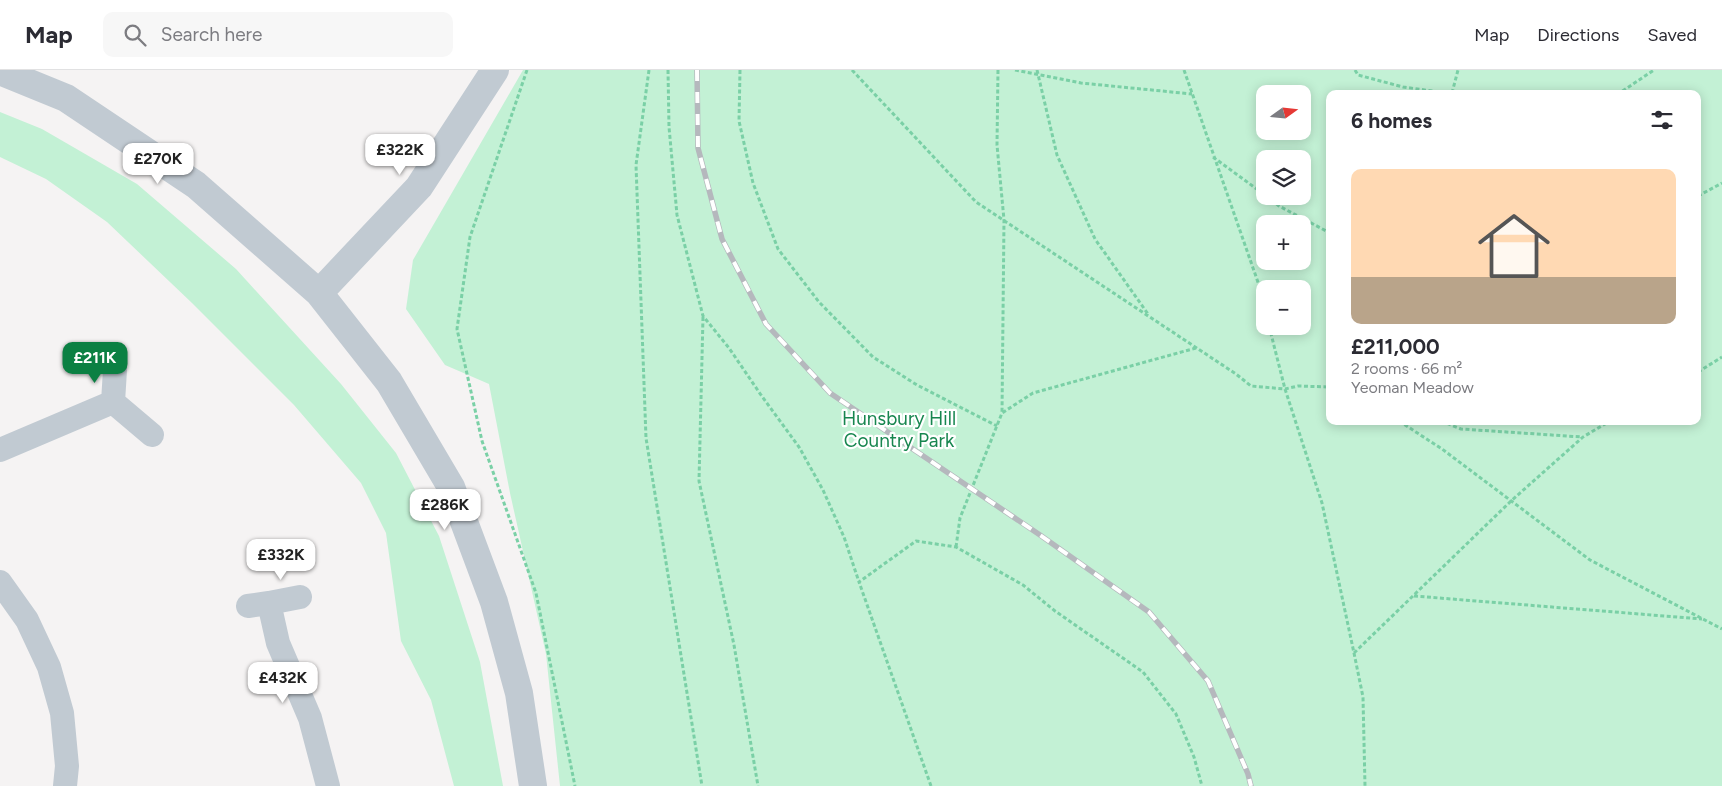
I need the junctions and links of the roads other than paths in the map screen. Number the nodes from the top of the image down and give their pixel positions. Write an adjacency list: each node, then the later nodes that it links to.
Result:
1 (495, 70): 3 (street)
2 (0, 71): 3 (street)
3 (319, 293): 12 (street)
4 (115, 370): 5 (street)
5 (113, 402): 6 (street); 7 (street)
6 (152, 435)
7 (0, 450)
8 (0, 582): 10 (street)
9 (300, 597): 11 (street)
10 (65, 786)
11 (326, 786)
12 (533, 786)

